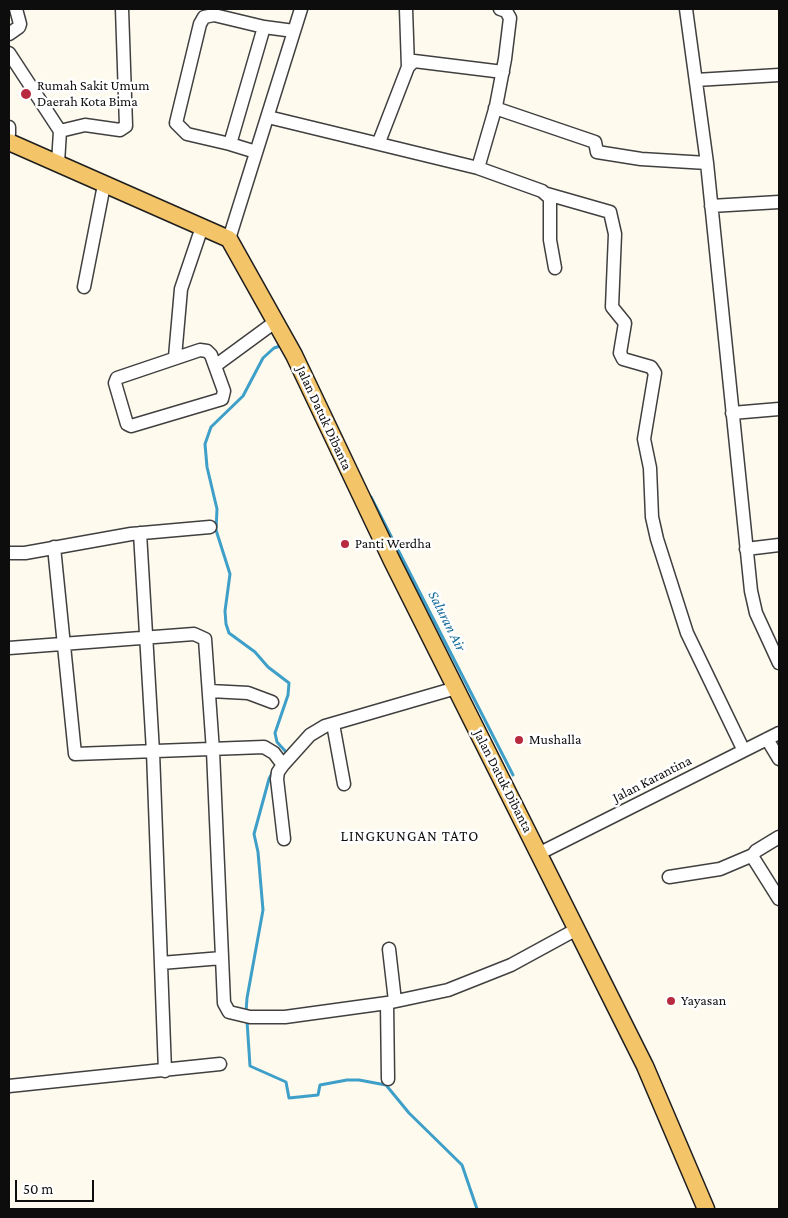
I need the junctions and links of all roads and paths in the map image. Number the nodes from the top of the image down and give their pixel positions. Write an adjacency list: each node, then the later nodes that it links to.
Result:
1 (16, 9): 9 (street)
2 (122, 9): 18 (street)
3 (301, 9): 8 (street)
4 (406, 9): 11 (street)
5 (500, 9): 12 (street)
6 (686, 9): 14 (street)
7 (264, 27): 8 (street); 22 (street); 22 (street)
8 (294, 31): 16 (street)
9 (9, 34)
10 (9, 54): 18 (street)
11 (408, 67): 12 (street); 21 (street)
12 (503, 72): 15 (street)
13 (779, 75): 14 (street)
14 (696, 80): 25 (street)
15 (495, 108): 25 (street); 26 (street)
16 (268, 117): 21 (street); 23 (street)
17 (9, 127): 19 (street)
18 (60, 130): 24 (street)
19 (9, 134)
20 (9, 142): 24 (main road)
21 (379, 142): 26 (street)
22 (230, 144): 23 (street)
23 (256, 152): 32 (street)
24 (58, 163): 27 (main road)
25 (707, 163): 30 (street)
26 (478, 168): 28 (street)
27 (104, 184): 31 (main road); 34 (street)
28 (547, 194): 33 (street); 56 (street)
29 (779, 202): 30 (street)
30 (711, 206): 39 (street)
31 (202, 227): 32 (main road); 36 (street)
32 (229, 239): 35 (main road, Jalan Datuk Dibanta)
33 (555, 268)
34 (84, 287)
35 (275, 322): 37 (street); 50 (main road, Jalan Datuk Dibanta)
36 (175, 357): 37 (street); 37 (street)
37 (215, 366)
38 (779, 409): 39 (street)
39 (732, 413): 44 (street)
40 (210, 527): 41 (street)
41 (140, 534): 43 (street); 46 (street)
42 (779, 544): 44 (street)
43 (54, 547): 45 (street); 47 (street)
44 (746, 549): 49 (street)
45 (9, 553)
46 (148, 638): 47 (street); 51 (street); 58 (street)
47 (64, 643): 48 (street); 58 (street)
48 (9, 648)
49 (779, 663)
50 (456, 688): 53 (street); 64 (main road, Jalan Datuk Dibanta)
51 (210, 690): 52 (street); 57 (street)
52 (272, 702)
53 (334, 724): 60 (street); 61 (street)
54 (779, 733): 55 (street, Jalan Karantina)
55 (767, 739): 56 (street, Jalan Karantina); 59 (street)
56 (743, 749): 64 (street, Jalan Karantina)
57 (213, 751): 58 (street); 60 (street); 70 (street)
58 (153, 752): 71 (street)
59 (779, 760)
60 (283, 765): 63 (street)
61 (344, 784)
62 (779, 837): 65 (street)
63 (284, 838)
64 (540, 852): 68 (main road, Jalan Datuk Dibanta)
65 (753, 855): 66 (street); 67 (street)
66 (669, 877)
67 (779, 899)
68 (578, 928): 72 (street); 77 (main road, Jalan Datuk Dibanta)
69 (389, 949): 72 (street)
70 (222, 958): 71 (street); 72 (street)
71 (161, 963): 74 (street)
72 (391, 1002): 75 (street)
73 (220, 1064): 74 (street)
74 (165, 1071): 76 (street)
75 (388, 1079)
76 (9, 1086)
77 (706, 1209)

